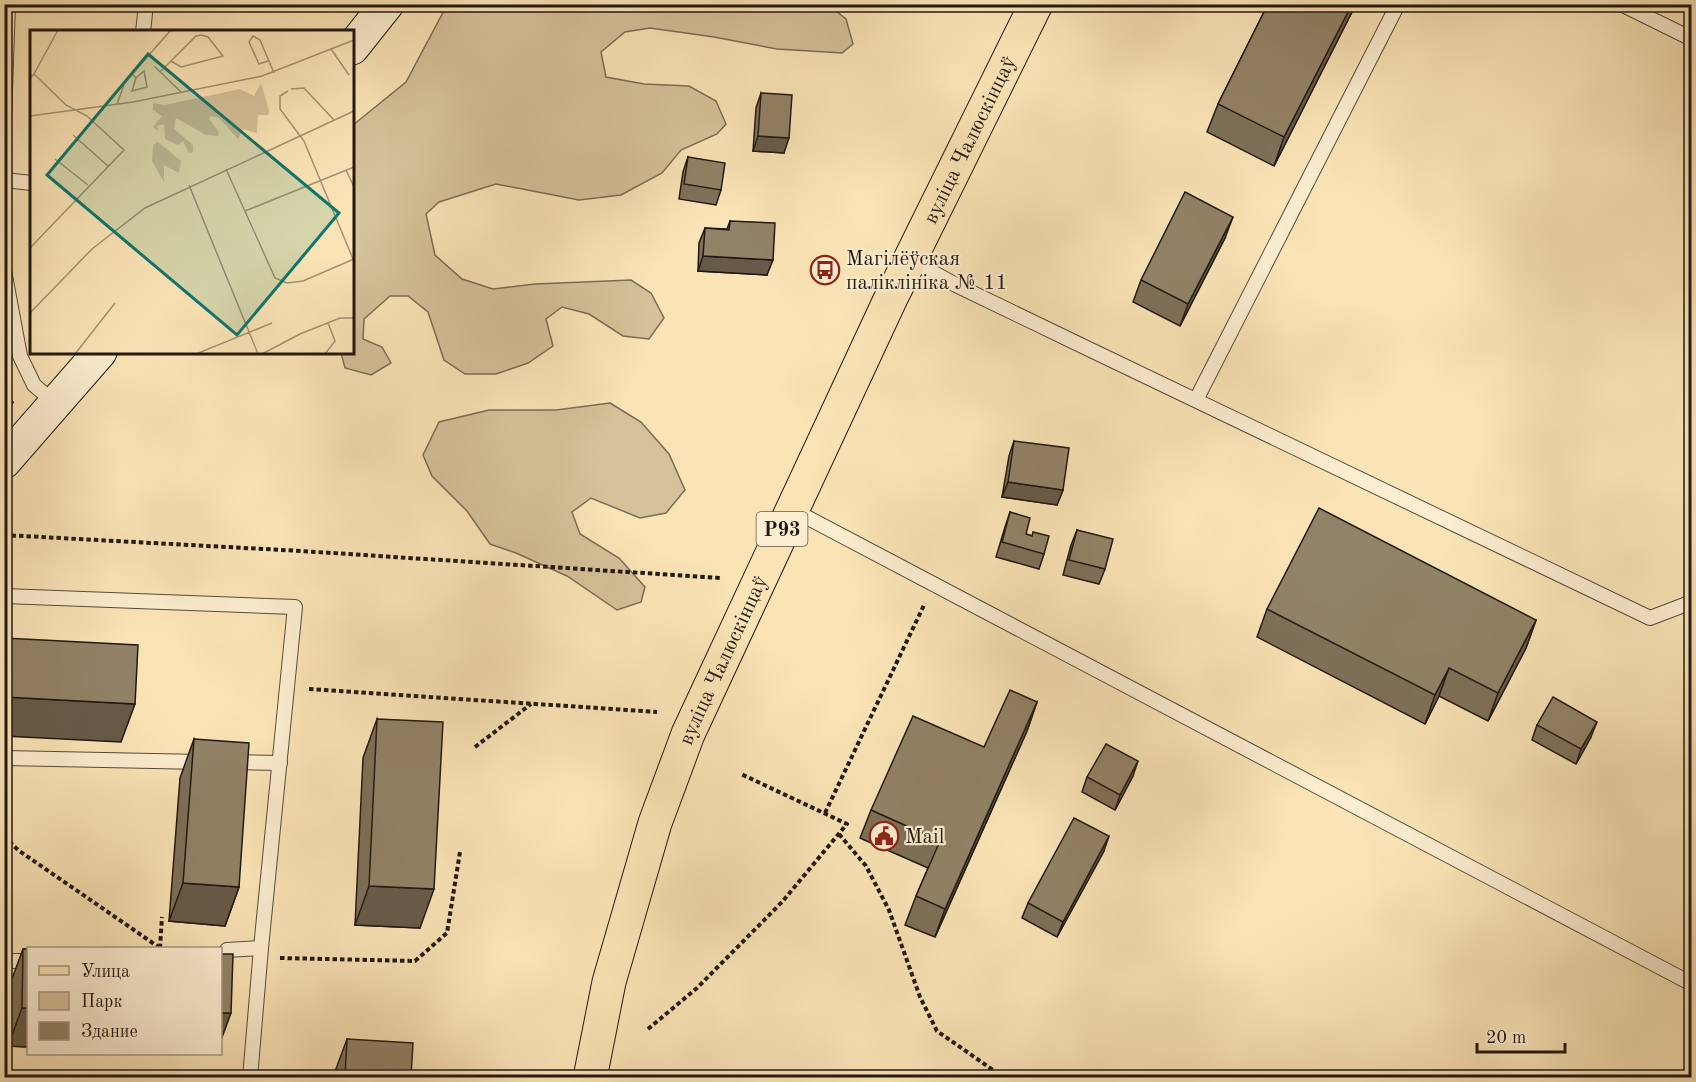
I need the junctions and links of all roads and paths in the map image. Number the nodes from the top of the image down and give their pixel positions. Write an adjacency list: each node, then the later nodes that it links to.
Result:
1 (8, 4): 10 (lane)
2 (146, 4): 7 (lane)
3 (387, 4): 9 (main road)
4 (1036, 4): 13 (main road, вуліца Чалюскінцаў / Р93)
5 (1398, 4): 16 (lane)
6 (1621, 4): 8 (lane)
7 (143, 30)
8 (1692, 39)
9 (354, 45)
10 (4, 120)
11 (4, 180): 12 (lane)
12 (30, 183)
13 (910, 260): 16 (lane); 19 (main road, вуліца Чалюскінцаў / Р93)
14 (4, 270): 17 (lane)
15 (98, 354): 17 (main road)
16 (1196, 400): 24 (lane)
17 (55, 403): 18 (main road)
18 (4, 462)
19 (791, 509): 22 (lane); 46 (main road, вуліца Чалюскінцаў / Р93)
20 (4, 535): 21 (path)
21 (722, 578)
22 (934, 584): 32 (path); 43 (lane)
23 (4, 596): 25 (lane)
24 (1692, 602)
25 (287, 687): 26 (path); 30 (lane)
26 (531, 704): 27 (path); 28 (path)
27 (657, 712)
28 (475, 747)
29 (4, 758): 30 (lane)
30 (280, 763): 39 (lane)
31 (741, 774): 32 (path)
32 (825, 813): 33 (path)
33 (839, 834): 44 (path); 47 (path)
34 (4, 836): 37 (path)
35 (460, 852): 39 (path)
36 (162, 917): 38 (path)
37 (159, 947)
38 (160, 947)
39 (260, 953): 40 (lane); 45 (lane)
40 (222, 959)
41 (4, 961): 42 (lane)
42 (27, 961)
43 (1692, 984)
44 (648, 1029)
45 (250, 1077)
46 (590, 1077)
47 (1001, 1077)

